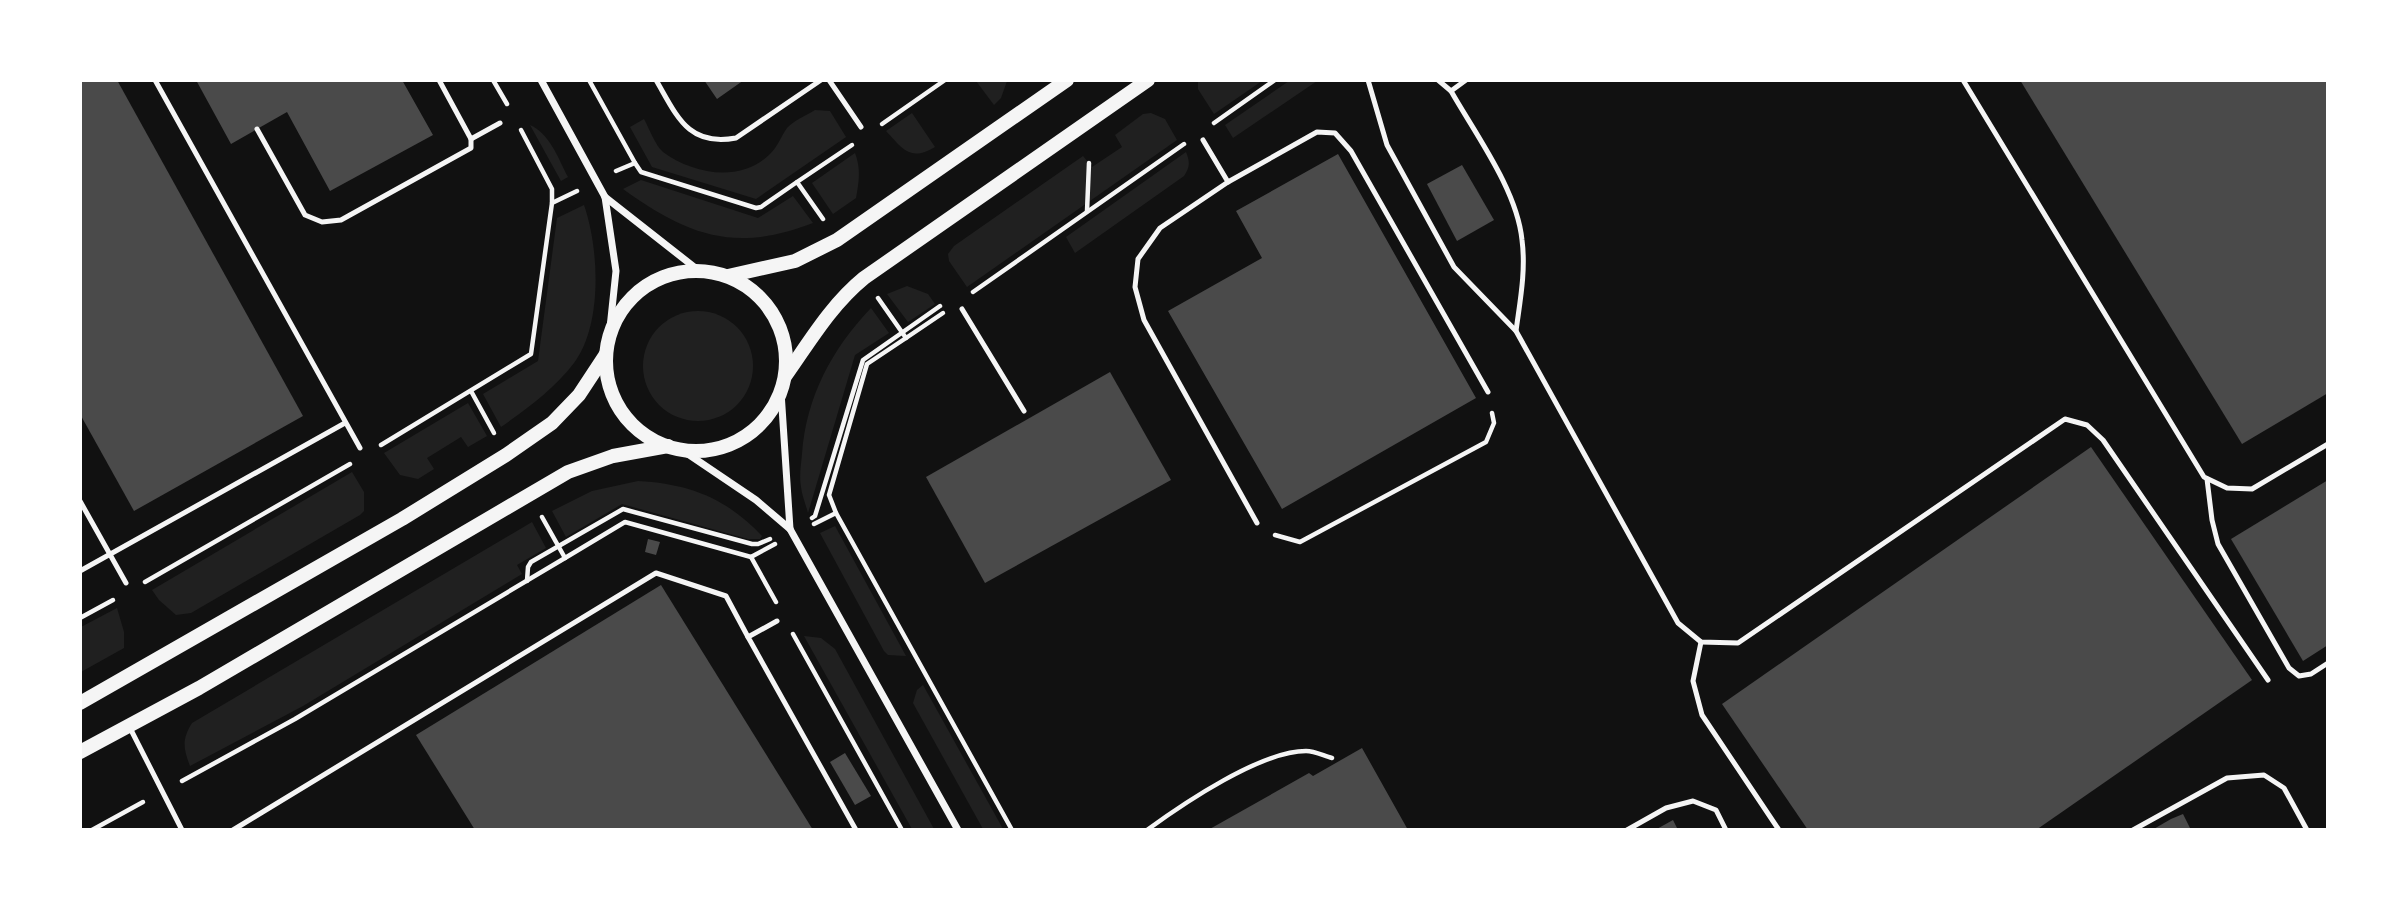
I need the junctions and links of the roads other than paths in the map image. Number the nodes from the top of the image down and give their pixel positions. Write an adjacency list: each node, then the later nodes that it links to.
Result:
1 (155, 80): 31 (lane)
2 (439, 80): 17 (lane)
3 (541, 80): 20 (street)
4 (656, 80): 5 (lane)
5 (821, 80)
6 (829, 80): 15 (lane)
7 (1067, 80): 22 (main road)
8 (1148, 80): 27 (main road)
9 (1368, 80): 24 (lane)
10 (1438, 80): 13 (lane)
11 (1466, 80): 13 (lane)
12 (1963, 80): 35 (lane)
13 (1451, 91): 24 (lane)
14 (500, 123): 17 (lane)
15 (862, 127)
16 (257, 129): 17 (lane)
17 (471, 139)
18 (1203, 140): 19 (lane)
19 (1228, 182): 29 (lane); 37 (lane)
20 (605, 197): 21 (street); 25 (street)
21 (698, 270): 22 (main road); 25 (main road)
22 (728, 276): 27 (main road)
23 (962, 309): 30 (lane)
24 (1516, 331): 44 (lane)
25 (609, 337): 26 (main road)
26 (606, 354): 34 (main road); 47 (main road)
27 (786, 376): 28 (main road)
28 (781, 392): 34 (main road); 38 (street)
29 (1488, 392)
30 (1024, 411)
31 (345, 423): 33 (lane); 39 (lane)
32 (2328, 444): 35 (lane)
33 (360, 448)
34 (675, 448): 38 (street); 48 (main road)
35 (2207, 478): 45 (lane)
36 (80, 501): 39 (lane)
37 (1257, 523)
38 (791, 532): 53 (street)
39 (110, 555): 40 (lane); 41 (lane)
40 (80, 571)
41 (126, 583)
42 (777, 621): 43 (lane)
43 (748, 637): 51 (lane); 52 (lane)
44 (1701, 642): 46 (lane); 56 (lane)
45 (2328, 663)
46 (2268, 680)
47 (80, 703)
48 (129, 726): 49 (main road); 50 (lane)
49 (80, 752)
50 (182, 830)
51 (233, 830)
52 (856, 830)
53 (958, 830)
54 (1627, 830): 55 (lane)
55 (1727, 830)
56 (1779, 830)
57 (2133, 830): 58 (lane)
58 (2307, 830)

